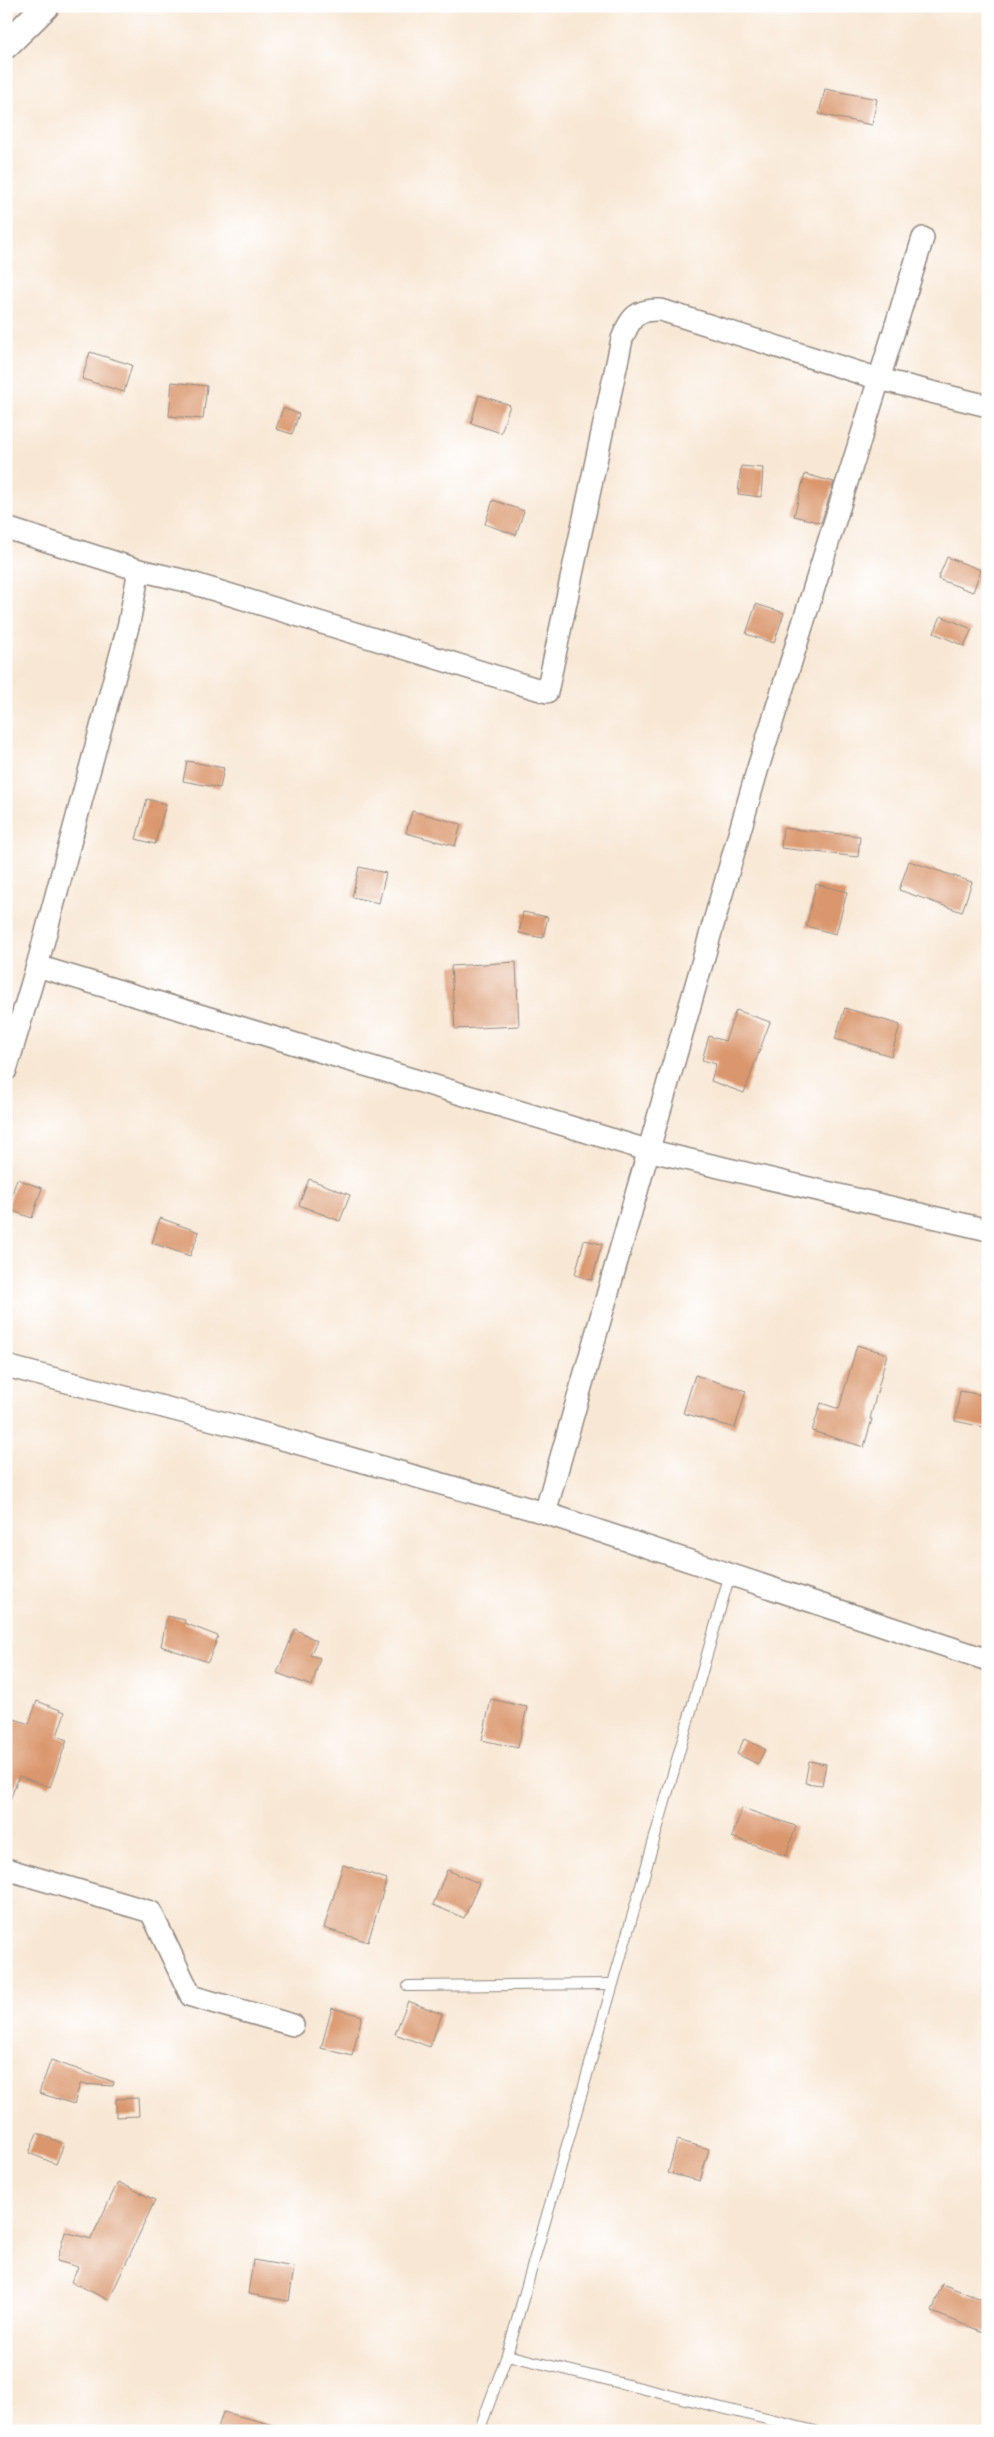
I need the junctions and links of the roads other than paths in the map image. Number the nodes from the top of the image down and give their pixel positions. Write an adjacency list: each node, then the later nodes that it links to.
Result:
1 (46, 6): 2 (street)
2 (6, 45)
3 (923, 238): 4 (street)
4 (879, 379): 5 (street); 7 (street); 10 (street)
5 (988, 406)
6 (6, 528): 7 (street)
7 (139, 570): 8 (street)
8 (37, 966): 9 (street); 10 (street)
9 (6, 1070)
10 (647, 1150): 11 (street); 13 (street)
11 (988, 1230)
12 (6, 1366): 13 (street)
13 (545, 1513): 14 (street)
14 (730, 1574): 15 (street); 17 (lane)
15 (988, 1660)
16 (6, 1869): 19 (street)
17 (612, 1984): 18 (lane); 20 (lane)
18 (408, 1986)
19 (293, 2025)
20 (507, 2355): 21 (lane); 22 (lane)
21 (479, 2431)
22 (815, 2431)

